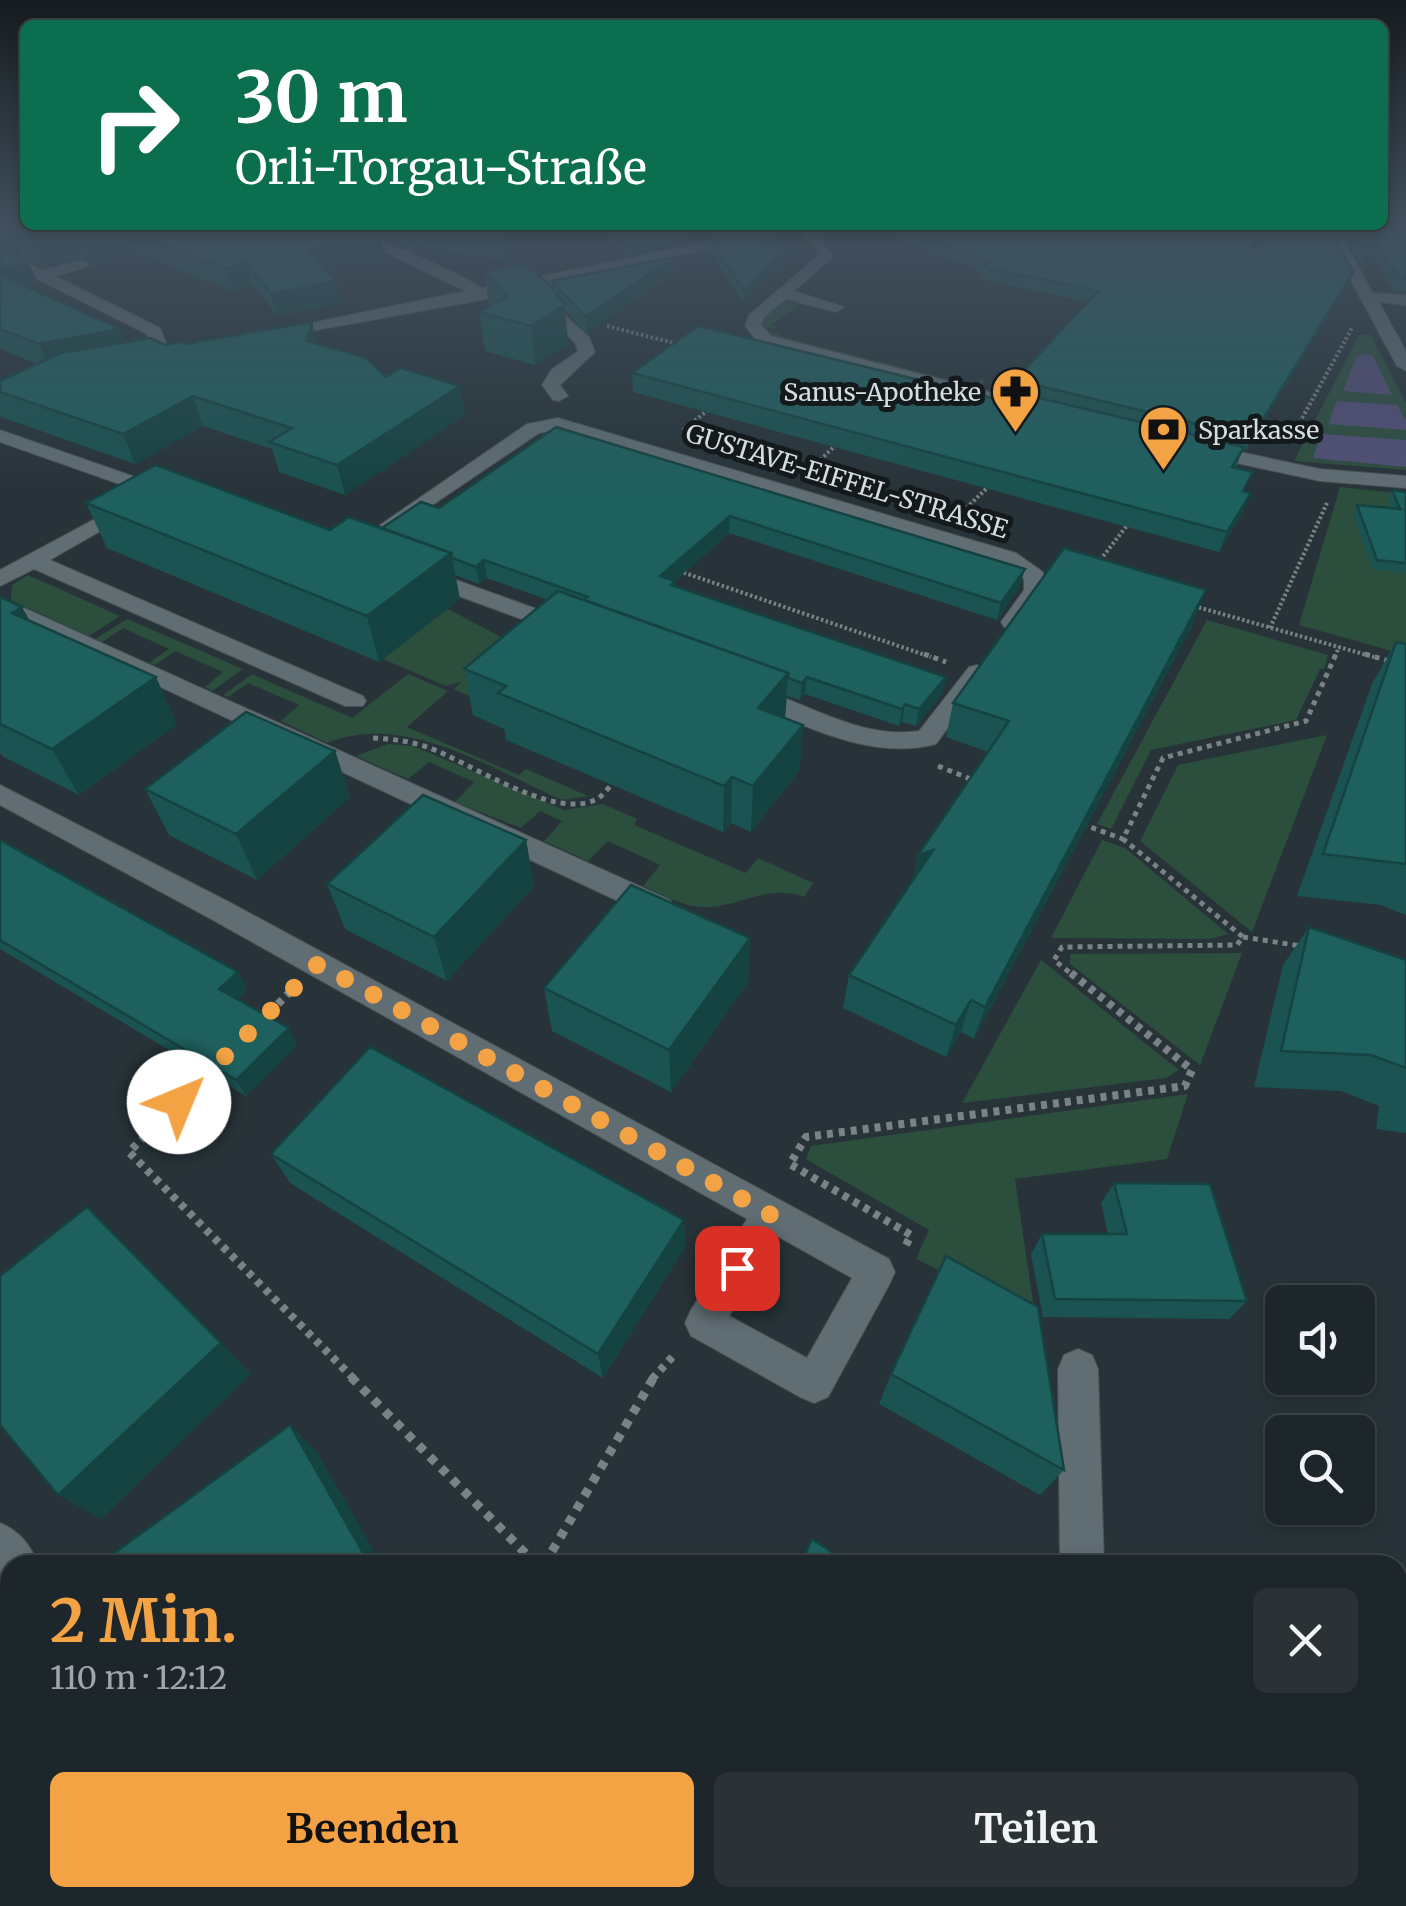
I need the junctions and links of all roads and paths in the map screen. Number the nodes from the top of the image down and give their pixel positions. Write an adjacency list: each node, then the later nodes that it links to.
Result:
1 (120, 314): 10 (street)
2 (387, 314): 8 (street)
3 (556, 314): 6 (street)
4 (760, 314): 14 (street)
5 (1379, 314): 7 (street)
6 (562, 319): 9 (path); 13 (street)
7 (1382, 319): 11 (street); 18 (path)
8 (262, 339)
9 (690, 347)
10 (162, 358)
11 (1406, 366)
12 (1009, 380): 14 (street)
13 (559, 396)
14 (992, 398): 15 (street)
15 (1044, 411)
16 (0, 436): 20 (street)
17 (1190, 447): 18 (street)
18 (1275, 468): 19 (street)
19 (1406, 482)
20 (157, 492): 21 (street); 25 (street)
21 (186, 496)
22 (1322, 510): 32 (path)
23 (1133, 519): 26 (path)
24 (369, 540): 26 (street, GUSTAVE-EIFFEL-STRASSE)
25 (32, 560): 29 (street); 38 (street)
26 (1023, 565): 39 (street, GUSTAVE-EIFFEL-STRASSE)
27 (400, 567): 33 (street)
28 (676, 570): 35 (path)
29 (0, 579)
30 (1179, 602): 32 (path)
31 (0, 604): 40 (street)
32 (1270, 628): 34 (path)
33 (595, 638)
34 (1339, 648): 36 (path); 45 (path)
35 (913, 650)
36 (1406, 666)
37 (723, 684): 39 (street, GUSTAVE-EIFFEL-STRASSE)
38 (354, 701)
39 (874, 740): 42 (path)
40 (334, 759): 41 (path); 46 (street)
41 (618, 778)
42 (993, 788)
43 (0, 794): 49 (street)
44 (1079, 823): 45 (path)
45 (1123, 839): 47 (path)
46 (691, 922)
47 (1242, 936): 48 (path); 53 (path)
48 (1320, 949)
49 (318, 964): 50 (path); 52 (street)
50 (250, 1032)
51 (223, 1058): 56 (path)
52 (770, 1214): 53 (street); 53 (street)
53 (876, 1272)
54 (1078, 1370): 58 (street)
55 (653, 1378): 57 (path)
56 (530, 1555)
57 (546, 1555)
58 (1082, 1555)

